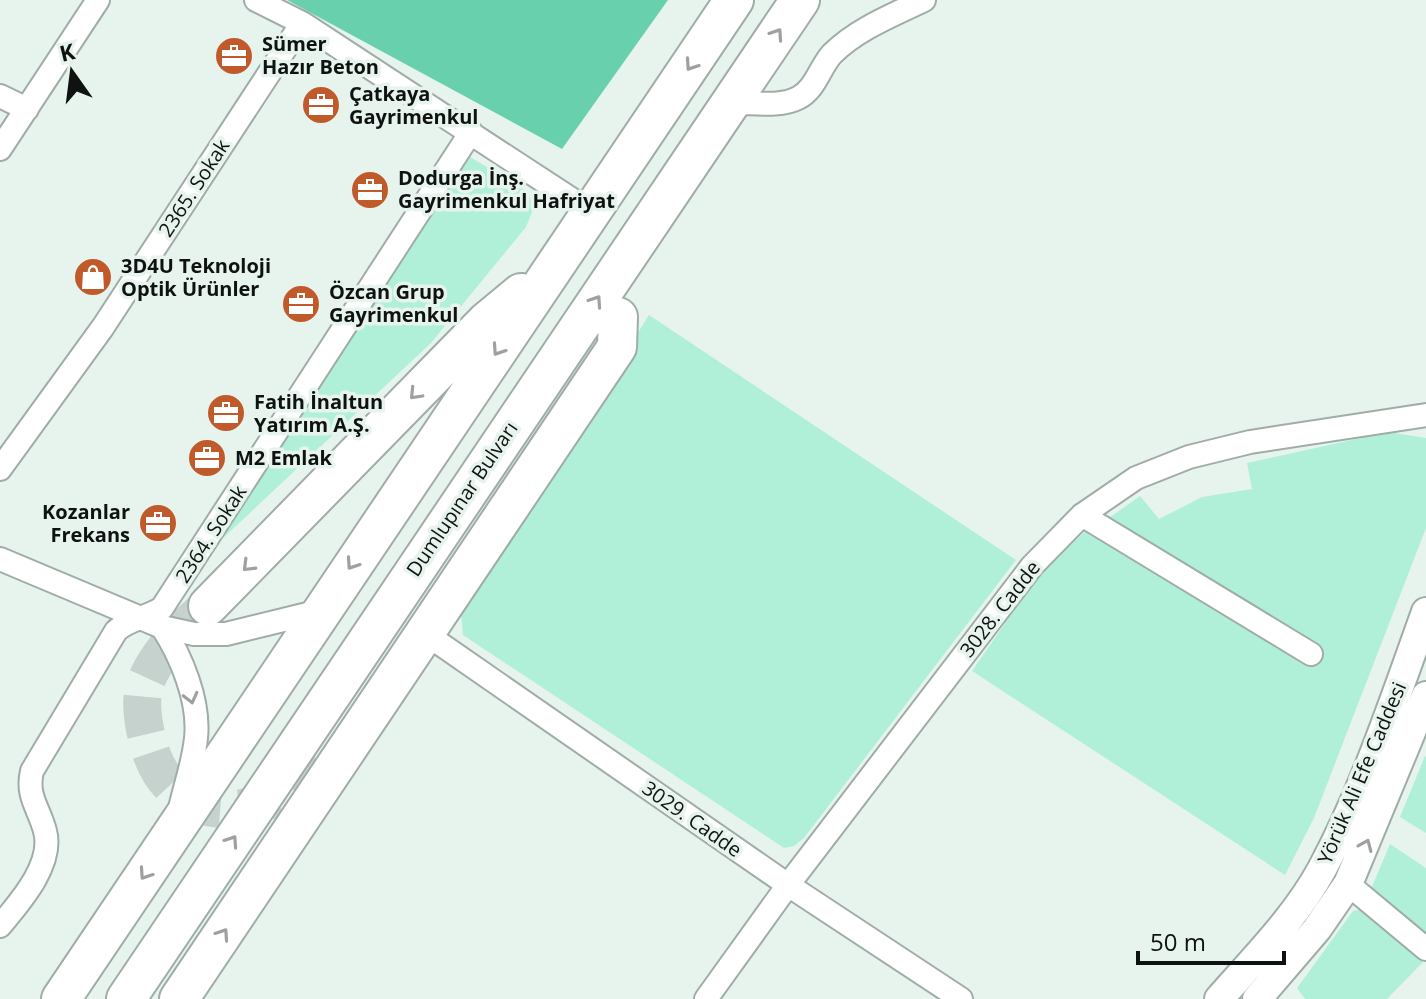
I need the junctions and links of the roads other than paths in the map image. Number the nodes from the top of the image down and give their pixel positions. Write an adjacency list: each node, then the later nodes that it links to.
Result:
1 (98, 0): 9 (street)
2 (256, 0): 6 (street)
3 (734, 0): 12 (highway, one-way to 12)
4 (800, 0): 8 (highway, Dumlupınar Bulvarı, one-way to 4)
5 (924, 0): 8 (street)
6 (302, 23): 10 (street); 16 (street, 2365. Sokak)
7 (0, 96): 9 (street)
8 (726, 108): 14 (highway); 34 (highway, Dumlupınar Bulvarı, one-way to 8)
9 (27, 109): 11 (street)
10 (471, 132): 12 (street); 22 (street, 2364. Sokak)
11 (0, 149)
12 (591, 212): 13 (highway)
13 (555, 266): 19 (highway, one-way to 19); 20 (highway, one-way to 20)
14 (618, 317): 23 (highway); 26 (highway)
15 (1426, 415): 17 (street, 3028. Cadde)
16 (0, 469)
17 (1082, 515): 24 (street); 30 (street, 3028. Cadde)
18 (0, 559): 22 (street)
19 (208, 606)
20 (320, 611): 22 (street); 27 (highway)
21 (1426, 612): 28 (street, Yörük Ali Efe Caddesi)
22 (153, 623): 27 (street, one-way to 27); 31 (street, 2364. Sokak)
23 (426, 634): 30 (street, 3029. Cadde); 35 (highway, one-way to 23)
24 (1311, 654)
25 (1426, 696): 29 (street, Yörük Ali Efe Caddesi, one-way to 25)
26 (320, 763)
27 (177, 826): 33 (highway, one-way to 33)
28 (1321, 870): 29 (street); 38 (street, Yörük Ali Efe Caddesi)
29 (1348, 884): 32 (street); 39 (street, Yörük Ali Efe Caddesi)
30 (788, 885): 36 (street, 3028. Cadde); 37 (street, 3029. Cadde)
31 (0, 926)
32 (1426, 949)
33 (61, 999)
34 (126, 999)
35 (179, 999)
36 (706, 999)
37 (961, 999)
38 (1219, 999)
39 (1257, 999)

